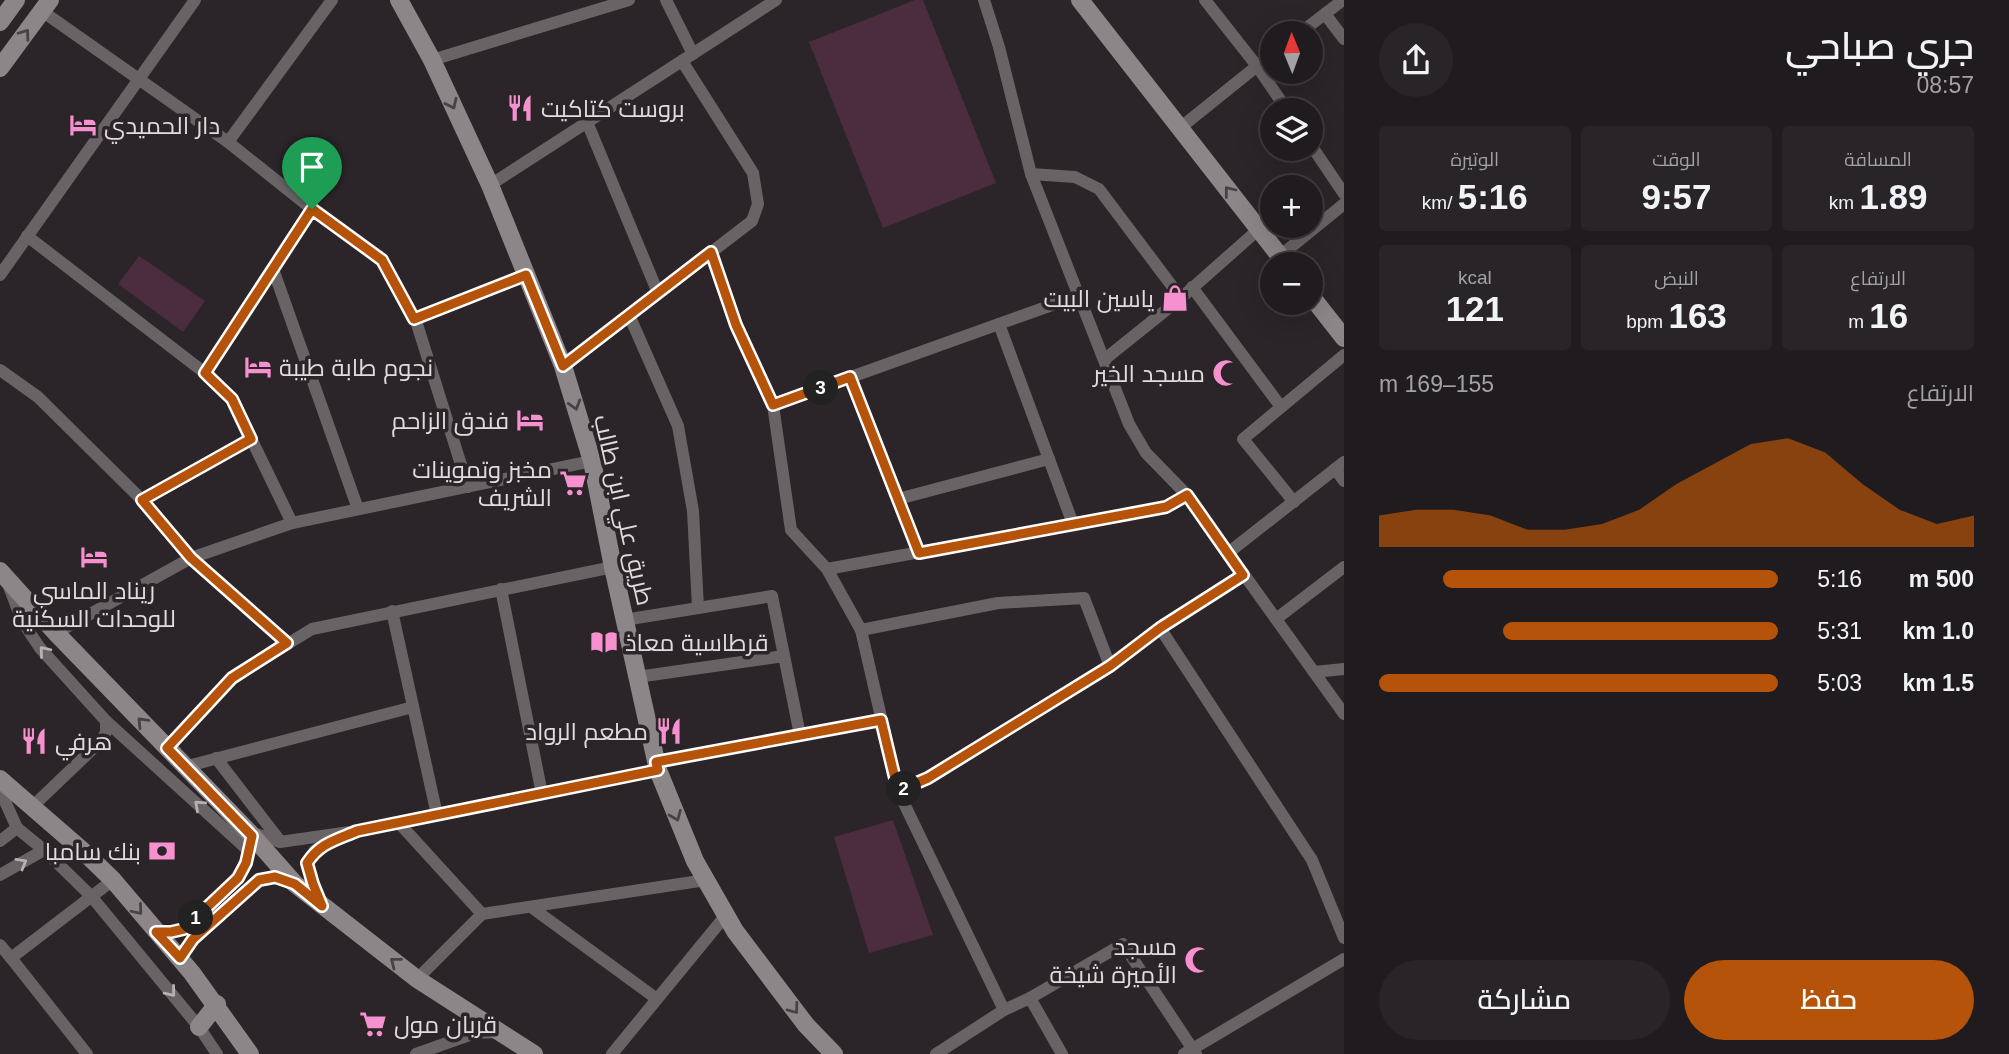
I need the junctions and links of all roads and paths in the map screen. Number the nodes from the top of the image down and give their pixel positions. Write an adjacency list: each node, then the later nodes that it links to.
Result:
1 (16, 0): 15 (main road)
2 (195, 0): 21 (street)
3 (332, 0): 25 (street)
4 (399, 0): 18 (main road, طريق علي ابن طالب)
5 (629, 0): 18 (street)
6 (666, 0): 17 (street)
7 (776, 0): 17 (street)
8 (984, 0): 27 (street)
9 (1080, 0): 24 (main road)
10 (1205, 0): 19 (street)
11 (1343, 0): 13 (street)
12 (46, 5): 20 (main road, one-way to 12); 21 (street)
13 (1325, 14): 14 (street); 16 (street)
14 (1316, 21)
15 (0, 22)
16 (1344, 39)
17 (687, 57): 23 (street); 34 (street)
18 (432, 60): 28 (main road, طريق علي ابن طالب, one-way to 28)
19 (1258, 66): 22 (street); 24 (street)
20 (0, 68)
21 (139, 79): 25 (street); 33 (street)
22 (1279, 98)
23 (587, 122): 28 (street); 41 (street)
24 (1180, 128): 32 (main road, one-way to 24)
25 (228, 142): 31 (street)
26 (1322, 161): 29 (street)
27 (1031, 174): 42 (street); 43 (street)
28 (490, 186): 39 (main road, طريق علي ابن طالب)
29 (1344, 194)
30 (1344, 204): 36 (street)
31 (312, 209): 37 (street); 46 (street)
32 (1259, 229): 35 (main road); 40 (street)
33 (27, 236): 38 (street); 53 (street)
34 (711, 252): 41 (street); 55 (street)
35 (1277, 252)
36 (1292, 252)
37 (273, 269): 53 (street); 67 (street)
38 (0, 275)
39 (526, 275): 46 (street); 51 (main road, طريق علي ابن طالب)
40 (1192, 288): 43 (street); 56 (street)
41 (658, 293): 45 (street)
42 (1080, 295): 47 (street); 50 (street)
43 (1181, 298): 50 (street)
44 (1323, 311): 48 (main road)
45 (629, 315): 51 (street); 79 (street)
46 (414, 319): 62 (street)
47 (999, 324): 54 (street); 58 (street)
48 (1344, 338)
49 (1344, 355): 56 (street)
50 (1105, 359): 63 (street)
51 (563, 366): 59 (main road, طريق علي ابن طالب, one-way to 59)
52 (0, 370): 65 (street)
53 (205, 373): 57 (street)
54 (850, 377): 55 (street); 64 (street)
55 (773, 405): 75 (street)
56 (1281, 407): 66 (street)
57 (251, 439): 65 (street); 68 (street)
58 (1049, 459): 64 (street); 69 (street)
59 (592, 461): 62 (street); 73 (main road, طريق علي ابن طالب)
60 (1340, 465): 61 (street); 66 (street)
61 (1344, 481)
62 (468, 487): 67 (street)
63 (1187, 495): 69 (street); 71 (street)
64 (898, 499): 70 (street)
65 (142, 500): 72 (street)
66 (1294, 502): 71 (street)
67 (358, 509): 68 (street)
68 (292, 523): 72 (street)
69 (1073, 524): 70 (street)
70 (919, 553): 75 (street)
71 (1228, 553): 77 (street)
72 (191, 558): 85 (street); 86 (street)
73 (612, 567): 78 (street); 82 (main road, طريق علي ابن طالب)
74 (1344, 567): 81 (street)
75 (827, 569): 84 (street)
76 (3, 575): 85 (main road); 94 (street, one-way to 76)
77 (1243, 575): 81 (street); 83 (street)
78 (501, 589): 80 (street); 104 (street)
79 (698, 608): 82 (street); 87 (street)
80 (392, 611): 86 (street); 92 (street)
81 (1276, 619): 90 (street)
82 (624, 620): 91 (main road, طريق علي ابن طالب)
83 (1160, 628): 88 (street); 124 (street)
84 (861, 630): 88 (street); 95 (street)
85 (56, 633): 97 (main road, one-way to 85)
86 (287, 643): 97 (street)
87 (784, 656): 91 (street); 96 (street)
88 (1110, 666): 103 (street)
89 (1344, 669): 90 (street)
90 (1314, 672): 93 (street)
91 (637, 677): 99 (main road, طريق علي ابن طالب)
92 (413, 707): 98 (street); 106 (street)
93 (1344, 714)
94 (106, 720): 105 (street); 110 (street, one-way to 94)
95 (881, 720): 96 (street); 103 (street)
96 (800, 735): 99 (street)
97 (167, 748): 100 (main road)
98 (216, 758): 100 (street); 112 (street)
99 (657, 766): 104 (street); 116 (main road, طريق علي ابن طالب, one-way to 116)
100 (184, 767): 110 (main road)
101 (0, 779): 105 (main road)
102 (0, 790): 108 (street)
103 (898, 791): 133 (street)
104 (542, 793): 106 (street)
105 (33, 807): 115 (main road)
106 (437, 815): 107 (street)
107 (398, 823): 109 (street); 121 (street)
108 (17, 828): 111 (street); 113 (street)
109 (357, 831): 112 (street); 119 (street)
110 (250, 839): 112 (street); 117 (main road); 123 (street)
111 (0, 841)
112 (280, 842)
113 (44, 850): 114 (street, one-way to 113); 118 (street)
114 (0, 875)
115 (113, 880): 118 (street); 123 (main road, one-way to 123)
116 (706, 880): 120 (street); 122 (main road, طريق علي ابن طالب)
117 (295, 884): 119 (main road); 127 (street)
118 (91, 896): 126 (street); 134 (street, one-way to 134)
119 (322, 906): 129 (main road, one-way to 119)
120 (531, 907): 121 (street); 131 (street)
121 (482, 914): 129 (street)
122 (726, 915): 131 (street); 143 (main road, طريق علي ابن طالب, one-way to 143)
123 (156, 932): 127 (main road)
124 (1344, 938)
125 (0, 945): 126 (street)
126 (11, 958): 137 (street)
127 (180, 958): 132 (main road)
128 (1344, 959): 136 (street)
129 (417, 979): 135 (main road)
130 (1030, 998): 133 (street); 136 (street); 145 (street)
131 (657, 999): 142 (street)
132 (217, 1004): 134 (main road); 139 (main road)
133 (1004, 1010): 144 (street)
134 (199, 1027): 138 (street)
135 (499, 1032): 140 (street); 141 (main road)
136 (1191, 1052)
137 (87, 1054)
138 (217, 1054)
139 (250, 1054)
140 (416, 1054)
141 (534, 1054)
142 (612, 1054)
143 (834, 1054)
144 (936, 1054)
145 (1062, 1054)

